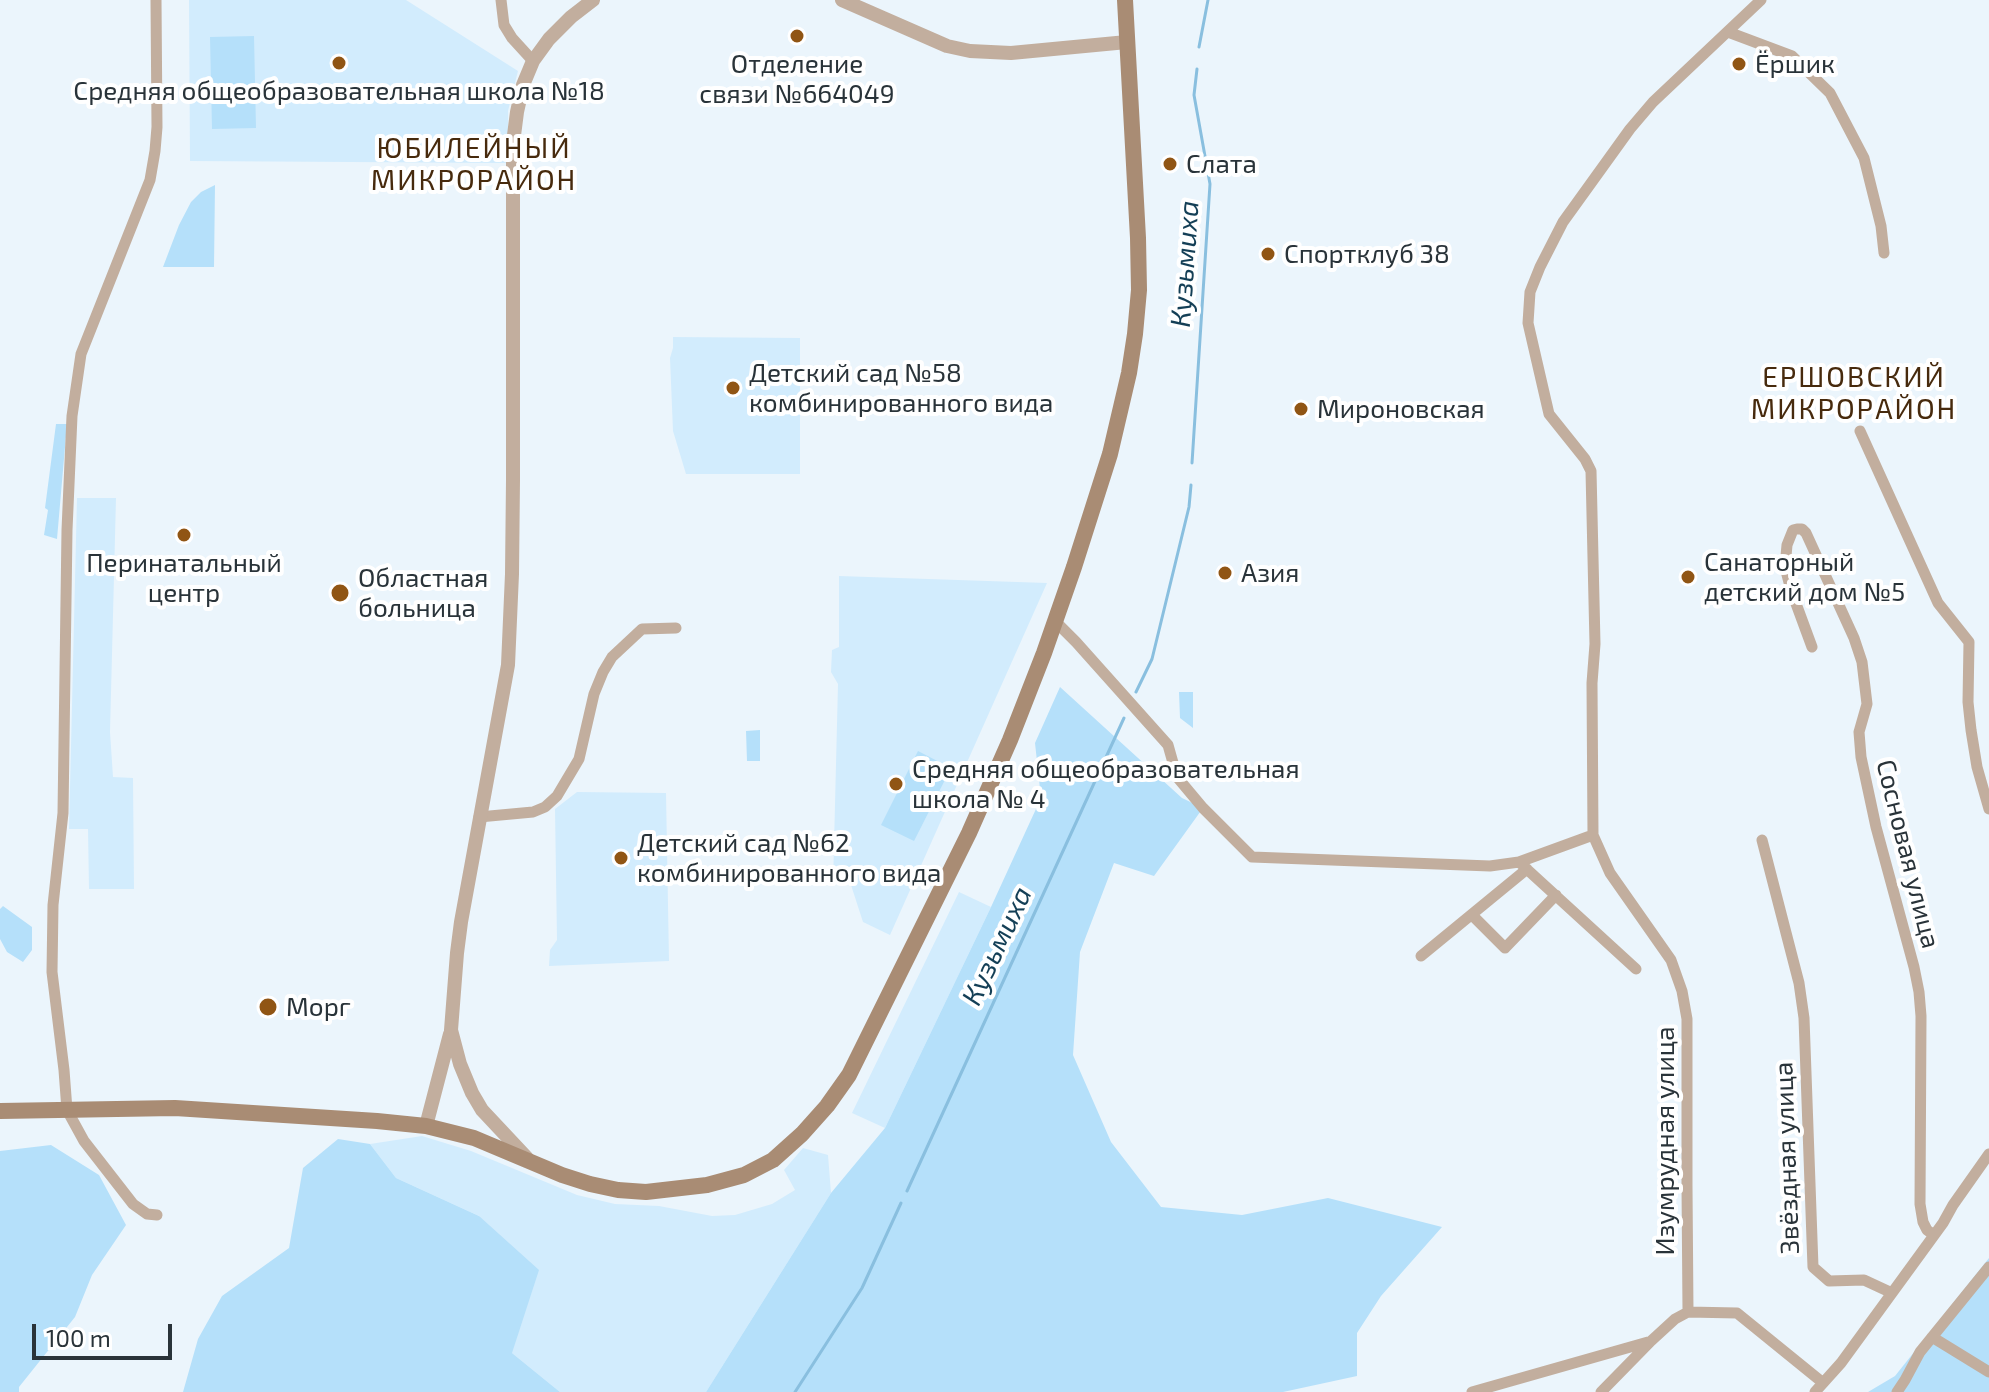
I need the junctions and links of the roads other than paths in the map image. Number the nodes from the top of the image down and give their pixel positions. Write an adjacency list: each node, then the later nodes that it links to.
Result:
1 (156, 0): 25 (street)
2 (501, 0): 9 (street)
3 (593, 0): 9 (street)
4 (842, 0): 8 (street)
5 (1125, 0): 8 (main road)
6 (1761, 0): 7 (street)
7 (1728, 32): 10 (street); 17 (street)
8 (1127, 42): 12 (main road)
9 (533, 61): 16 (street)
10 (1884, 253)
11 (1860, 431): 15 (street)
12 (1055, 621): 19 (street); 29 (main road)
13 (676, 628): 16 (street)
14 (1812, 647): 31 (street, Сосновая улица)
15 (1989, 809)
16 (479, 817): 24 (street)
17 (1593, 835): 19 (street); 34 (street, Изумрудная улица)
18 (1762, 840): 33 (street, Звёздная улица)
19 (1523, 866): 20 (street); 21 (street)
20 (1556, 895): 21 (street); 23 (street)
21 (1472, 915): 22 (street)
22 (1421, 956)
23 (1636, 969)
24 (451, 1030): 27 (street); 29 (street)
25 (67, 1110): 26 (main road); 27 (main road); 30 (street)
26 (0, 1111)
27 (426, 1126): 29 (main road)
28 (1989, 1154): 31 (street)
29 (530, 1162)
30 (157, 1215)
31 (1934, 1235): 33 (street)
32 (1989, 1267): 35 (street)
33 (1892, 1293): 38 (street)
34 (1688, 1312): 36 (street); 38 (street)
35 (1932, 1337): 37 (street); 41 (street)
36 (1651, 1341): 39 (street); 40 (street)
37 (1989, 1372)
38 (1818, 1387)
39 (1472, 1392)
40 (1601, 1392)
41 (1897, 1392)

